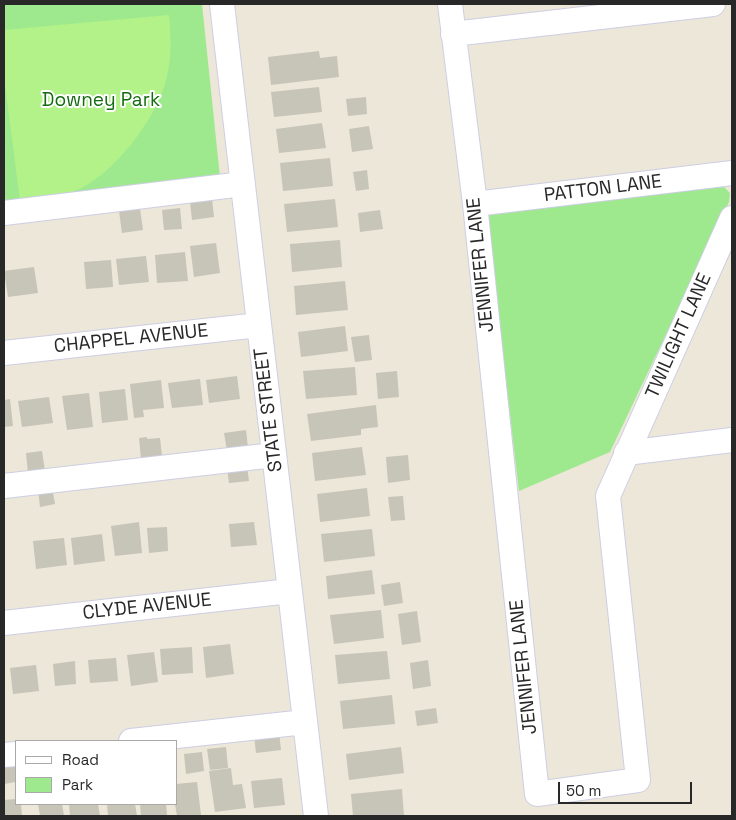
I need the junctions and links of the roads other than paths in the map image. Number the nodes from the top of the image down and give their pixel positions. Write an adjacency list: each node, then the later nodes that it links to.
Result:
1 (222, 4): 6 (street, STATE STREET)
2 (450, 4): 4 (street, JENNIFER LANE)
3 (713, 4): 4 (street)
4 (454, 34): 7 (street, JENNIFER LANE)
5 (732, 173): 7 (street, PATTON LANE)
6 (243, 184): 8 (street); 10 (street, STATE STREET)
7 (475, 204): 13 (street, JENNIFER LANE)
8 (4, 213)
9 (732, 218): 13 (street, TWILIGHT LANE)
10 (259, 325): 11 (street, CHAPPEL AVENUE); 14 (street, STATE STREET)
11 (4, 353)
12 (732, 440): 13 (street)
13 (626, 453)
14 (274, 455): 15 (street); 16 (street, STATE STREET)
15 (4, 486)
16 (290, 591): 17 (street, CLYDE AVENUE); 18 (street, STATE STREET)
17 (4, 623)
18 (305, 722): 19 (street); 20 (street, STATE STREET)
19 (140, 740)
20 (316, 816)

